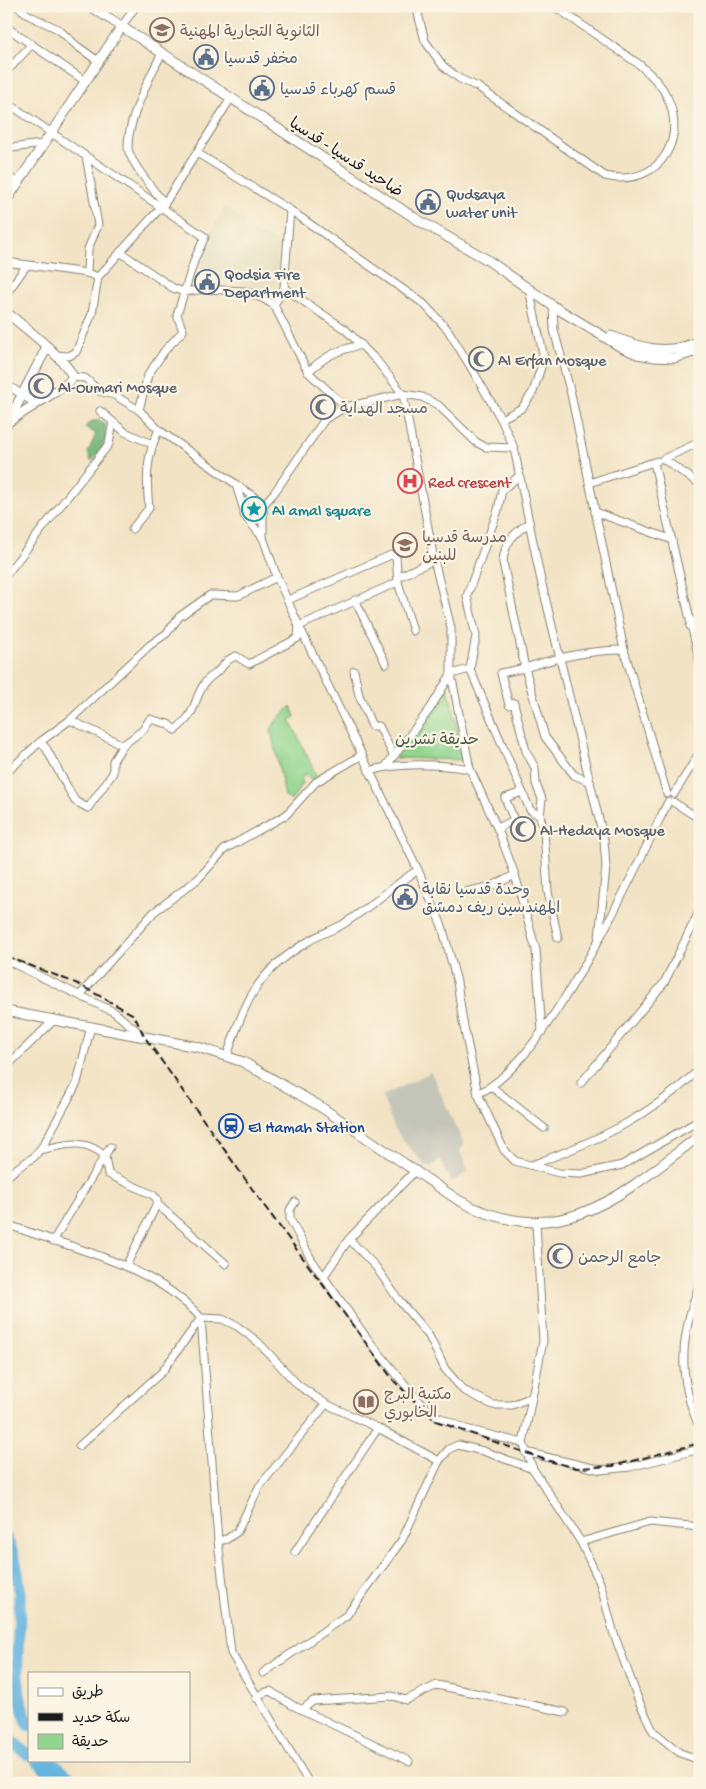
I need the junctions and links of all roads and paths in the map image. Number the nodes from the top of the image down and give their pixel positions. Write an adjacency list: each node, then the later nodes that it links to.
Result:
1 (17, 6): 11 (street)
2 (90, 6): 6 (main road, ضاحيد قدسيا - قدسيا)
3 (136, 6): 6 (street)
4 (416, 6): 5 (street)
5 (554, 6)
6 (122, 26): 9 (main road, ضاحيد قدسيا - قدسيا); 11 (main road)
7 (6, 27): 8 (street)
8 (32, 44): 12 (street); 14 (street)
9 (162, 53): 15 (main road, ضاحيد قدسيا - قدسيا); 25 (street)
10 (6, 59): 12 (street)
11 (98, 61): 14 (main road)
12 (14, 65): 13 (street)
13 (6, 72)
14 (84, 81): 17 (main road)
15 (231, 98): 20 (street); 33 (main road, ضاحيد قدسيا - قدسيا)
16 (6, 102): 17 (street)
17 (50, 132): 18 (main road); 21 (street)
18 (42, 144): 19 (street); 23 (main road)
19 (8, 147)
20 (197, 153): 25 (street); 26 (street)
21 (86, 156): 25 (street); 30 (street)
22 (6, 175): 23 (street)
23 (18, 183): 24 (main road)
24 (6, 201)
25 (163, 205): 27 (street); 34 (street)
26 (290, 210): 32 (street); 55 (street)
27 (120, 252): 31 (street); 34 (street)
28 (6, 262): 29 (street)
29 (26, 265): 30 (street); 35 (street)
30 (87, 273): 31 (street)
31 (98, 277): 44 (street)
32 (284, 288): 36 (street); 41 (street)
33 (529, 289): 37 (main road, ضاحيد قدسيا - قدسيا); 55 (street)
34 (184, 292): 36 (street); 52 (street)
35 (6, 294)
36 (274, 305): 45 (street)
37 (553, 306): 39 (main road, ضاحيد قدسيا - قدسيا); 64 (street)
38 (6, 312): 42 (main road)
39 (590, 328): 40 (main road); 43 (main road)
40 (700, 341)
41 (362, 345): 45 (street); 49 (street)
42 (46, 347): 44 (main road); 48 (main road)
43 (700, 350)
44 (54, 354): 46 (main road)
45 (308, 372): 51 (street)
46 (73, 377): 50 (main road); 52 (street)
47 (6, 384): 48 (street)
48 (22, 394): 50 (street); 54 (main road)
49 (403, 394): 51 (street); 60 (street); 77 (street)
50 (36, 404): 54 (main road)
51 (346, 407): 68 (street)
52 (139, 410): 57 (street)
53 (100, 411): 56 (street)
54 (9, 418)
55 (501, 419): 60 (street)
56 (113, 422): 59 (street); 78 (street)
57 (159, 430): 59 (street); 66 (street)
58 (700, 442): 61 (street)
59 (152, 444): 74 (street)
60 (514, 448): 63 (street)
61 (663, 459): 62 (street); 65 (street)
62 (654, 463): 64 (street); 76 (street)
63 (519, 476): 73 (street); 92 (street)
64 (588, 483): 70 (street)
65 (700, 484)
66 (235, 485): 67 (street); 69 (street)
67 (257, 499): 68 (street); 69 (street)
68 (263, 505): 71 (street)
69 (243, 507): 72 (street)
70 (595, 512): 76 (street); 87 (street)
71 (263, 515): 72 (street); 75 (street)
72 (250, 520): 75 (street)
73 (529, 523): 88 (street); 91 (street)
74 (132, 529)
75 (263, 538): 79 (street)
76 (670, 539): 85 (street)
77 (434, 560): 80 (street); 94 (street)
78 (6, 575)
79 (277, 577): 81 (street); 95 (street)
80 (398, 580): 81 (street); 82 (street); 86 (street)
81 (288, 600): 84 (street)
82 (355, 600): 84 (street); 90 (street)
83 (700, 617): 85 (street)
84 (299, 626): 97 (street); 100 (street)
85 (690, 626): 89 (street)
86 (412, 631)
87 (624, 650): 88 (street); 107 (street)
88 (560, 656): 91 (street); 105 (street)
89 (700, 663)
90 (386, 664)
91 (525, 668): 105 (street); 108 (street)
92 (470, 669): 94 (street); 106 (street)
93 (354, 671): 99 (street)
94 (451, 674): 99 (street); 102 (street)
95 (70, 720): 96 (street); 97 (street)
96 (40, 742): 97 (street); 104 (street)
97 (123, 745)
98 (700, 752): 107 (street)
99 (393, 755): 101 (street)
100 (362, 756): 103 (street); 118 (street)
101 (386, 766): 102 (street); 103 (street)
102 (470, 769): 110 (street)
103 (369, 771): 111 (street)
104 (6, 773)
105 (590, 782): 116 (street)
106 (522, 792): 108 (street); 110 (street)
107 (670, 798): 109 (street); 116 (street)
108 (540, 816): 115 (street)
109 (700, 818)
110 (498, 828): 112 (street)
111 (418, 870): 124 (street); 129 (street)
112 (515, 875): 113 (street); 122 (street)
113 (466, 892)
114 (700, 910): 127 (street)
115 (558, 938)
116 (598, 941): 122 (street)
117 (6, 960): 118 (street)
118 (80, 995): 123 (street)
119 (6, 1010): 120 (main road)
120 (54, 1020): 121 (main road); 125 (street)
121 (92, 1026): 123 (main road); 134 (street)
122 (542, 1032): 128 (street)
123 (144, 1036): 124 (main road)
124 (228, 1056): 137 (main road)
125 (6, 1067)
126 (700, 1068): 136 (street)
127 (581, 1082)
128 (492, 1087): 129 (street); 131 (street)
129 (478, 1094): 136 (street)
130 (700, 1120): 136 (street)
131 (544, 1128)
132 (700, 1135): 142 (main road)
133 (110, 1147): 135 (street)
134 (40, 1150): 135 (street); 138 (street)
135 (105, 1156): 140 (street); 144 (street)
136 (532, 1166)
137 (416, 1170): 142 (main road); 143 (street)
138 (6, 1178)
139 (295, 1202): 147 (street)
140 (157, 1204): 145 (street); 146 (street)
141 (6, 1224): 144 (street)
142 (536, 1224): 150 (street)
143 (349, 1239): 147 (street); 150 (street)
144 (53, 1242): 146 (street)
145 (226, 1264)
146 (126, 1266): 149 (street)
147 (324, 1276): 155 (street)
148 (700, 1283): 152 (street)
149 (201, 1318): 151 (street); 156 (street); 162 (street)
150 (532, 1397): 155 (street)
151 (326, 1404): 153 (street); 162 (street)
152 (696, 1413): 154 (street)
153 (378, 1428): 159 (street); 164 (street)
154 (700, 1428)
155 (523, 1443): 158 (street)
156 (79, 1446)
157 (700, 1449): 158 (street)
158 (525, 1452): 160 (street)
159 (438, 1461): 160 (street); 165 (street)
160 (533, 1469): 163 (street)
161 (700, 1527): 163 (street)
162 (218, 1541): 166 (street)
163 (581, 1542): 169 (street)
164 (295, 1552)
165 (264, 1674)
166 (256, 1698): 167 (street); 171 (street)
167 (303, 1709): 168 (street); 170 (street)
168 (564, 1712)
169 (700, 1760)
170 (410, 1761)
171 (309, 1783)

